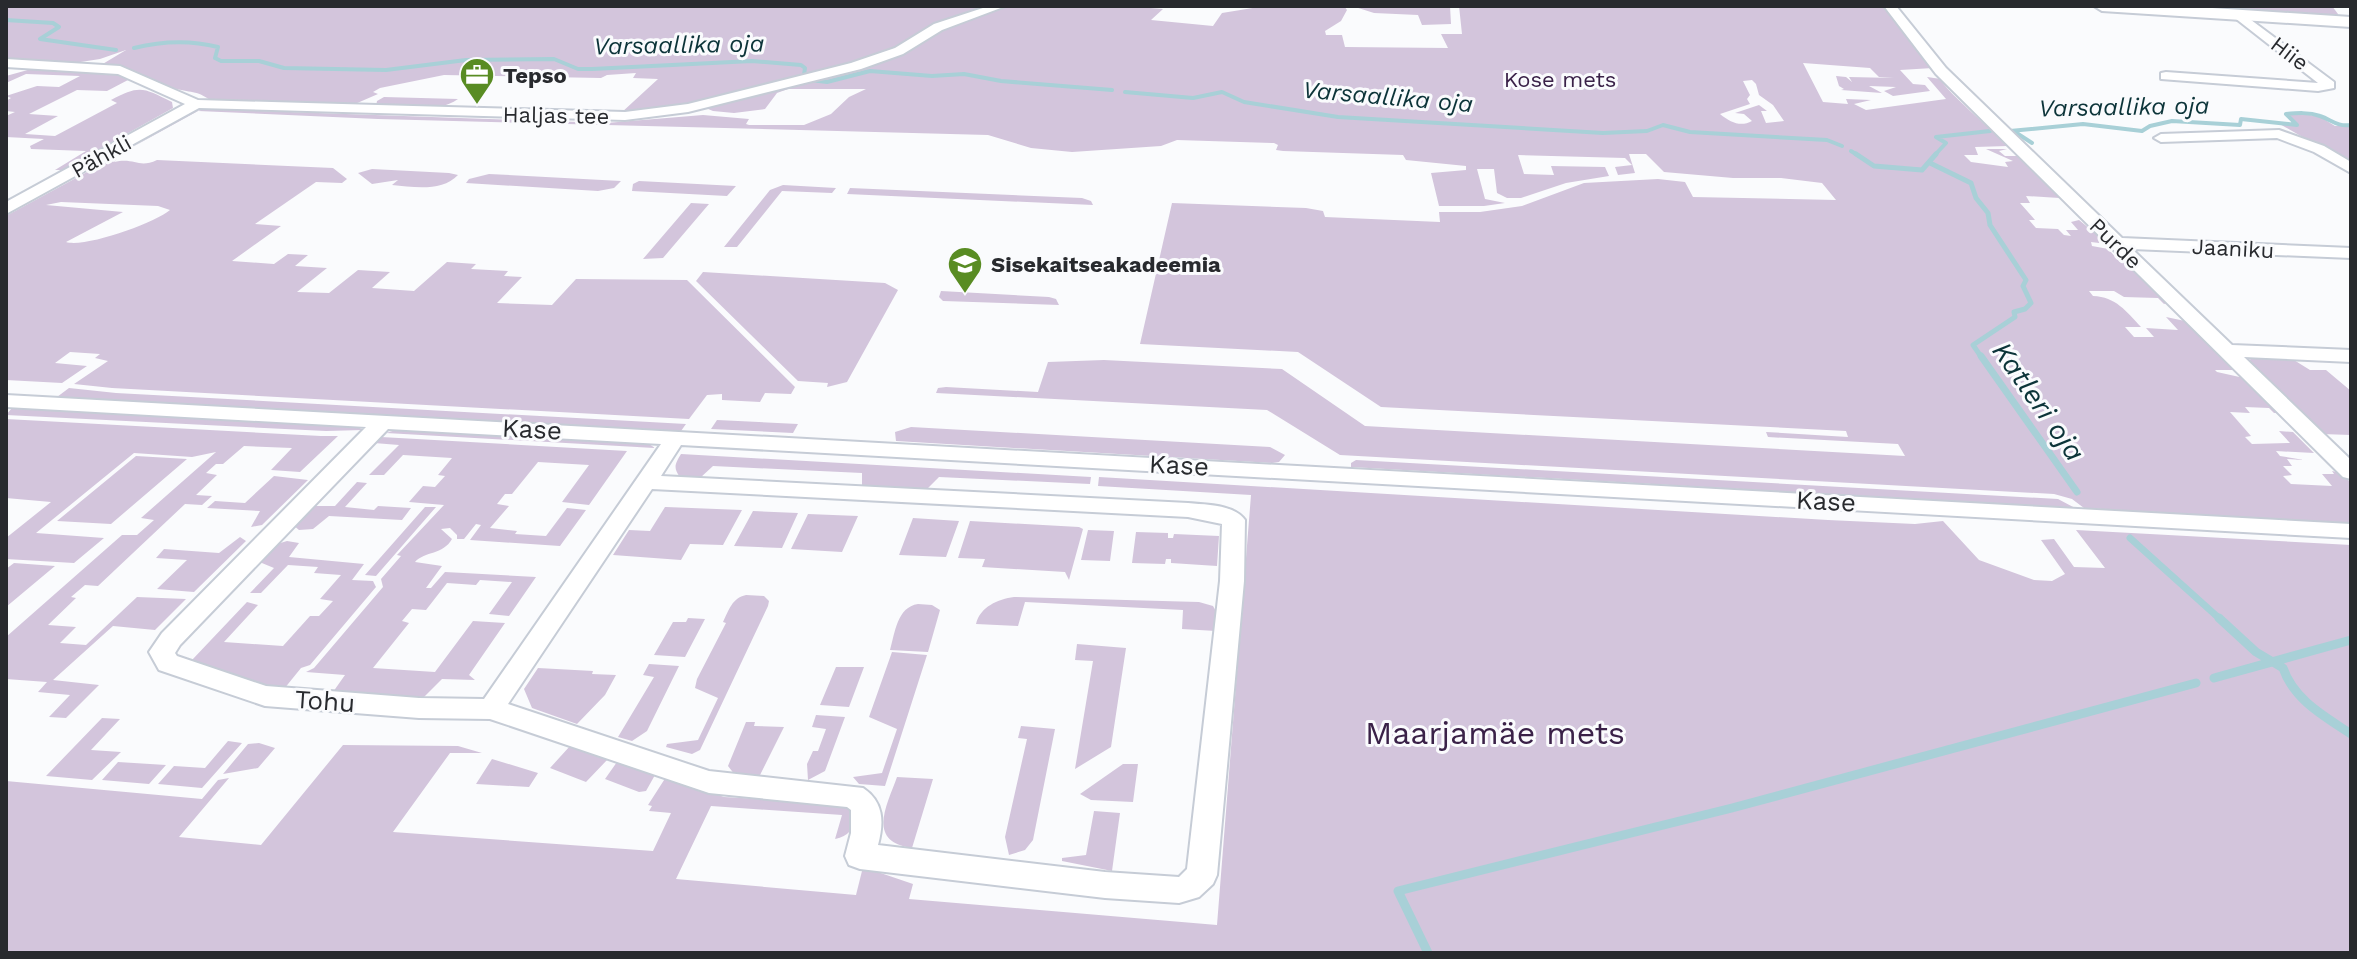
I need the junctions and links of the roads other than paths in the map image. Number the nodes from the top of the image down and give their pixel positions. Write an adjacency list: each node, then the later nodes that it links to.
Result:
1 (1000, 6): 10 (street, Haljas tee)
2 (1890, 6): 14 (street, Purde)
3 (2102, 6): 4 (main road)
4 (2239, 15): 5 (main road); 9 (street, Hiie)
5 (2351, 22)
6 (6, 63): 7 (street, Haljas tee)
7 (23, 64): 8 (street); 10 (street, Haljas tee)
8 (6, 71)
9 (2166, 76)
10 (196, 104): 13 (street, Pähkli)
11 (2161, 138): 12 (street)
12 (2351, 168)
13 (6, 209)
14 (2116, 243): 15 (street, Jaaniku); 16 (street, Purde)
15 (2351, 253)
16 (2226, 350): 17 (street); 21 (street, Purde)
17 (2351, 356)
18 (6, 401): 19 (street, Kase)
19 (384, 421): 20 (street, Kase); 24 (street, Tohu)
20 (676, 437): 22 (street); 23 (street, Kase)
21 (2351, 472)
22 (646, 482): 24 (street); 24 (street)
23 (2351, 531)
24 (491, 709)

